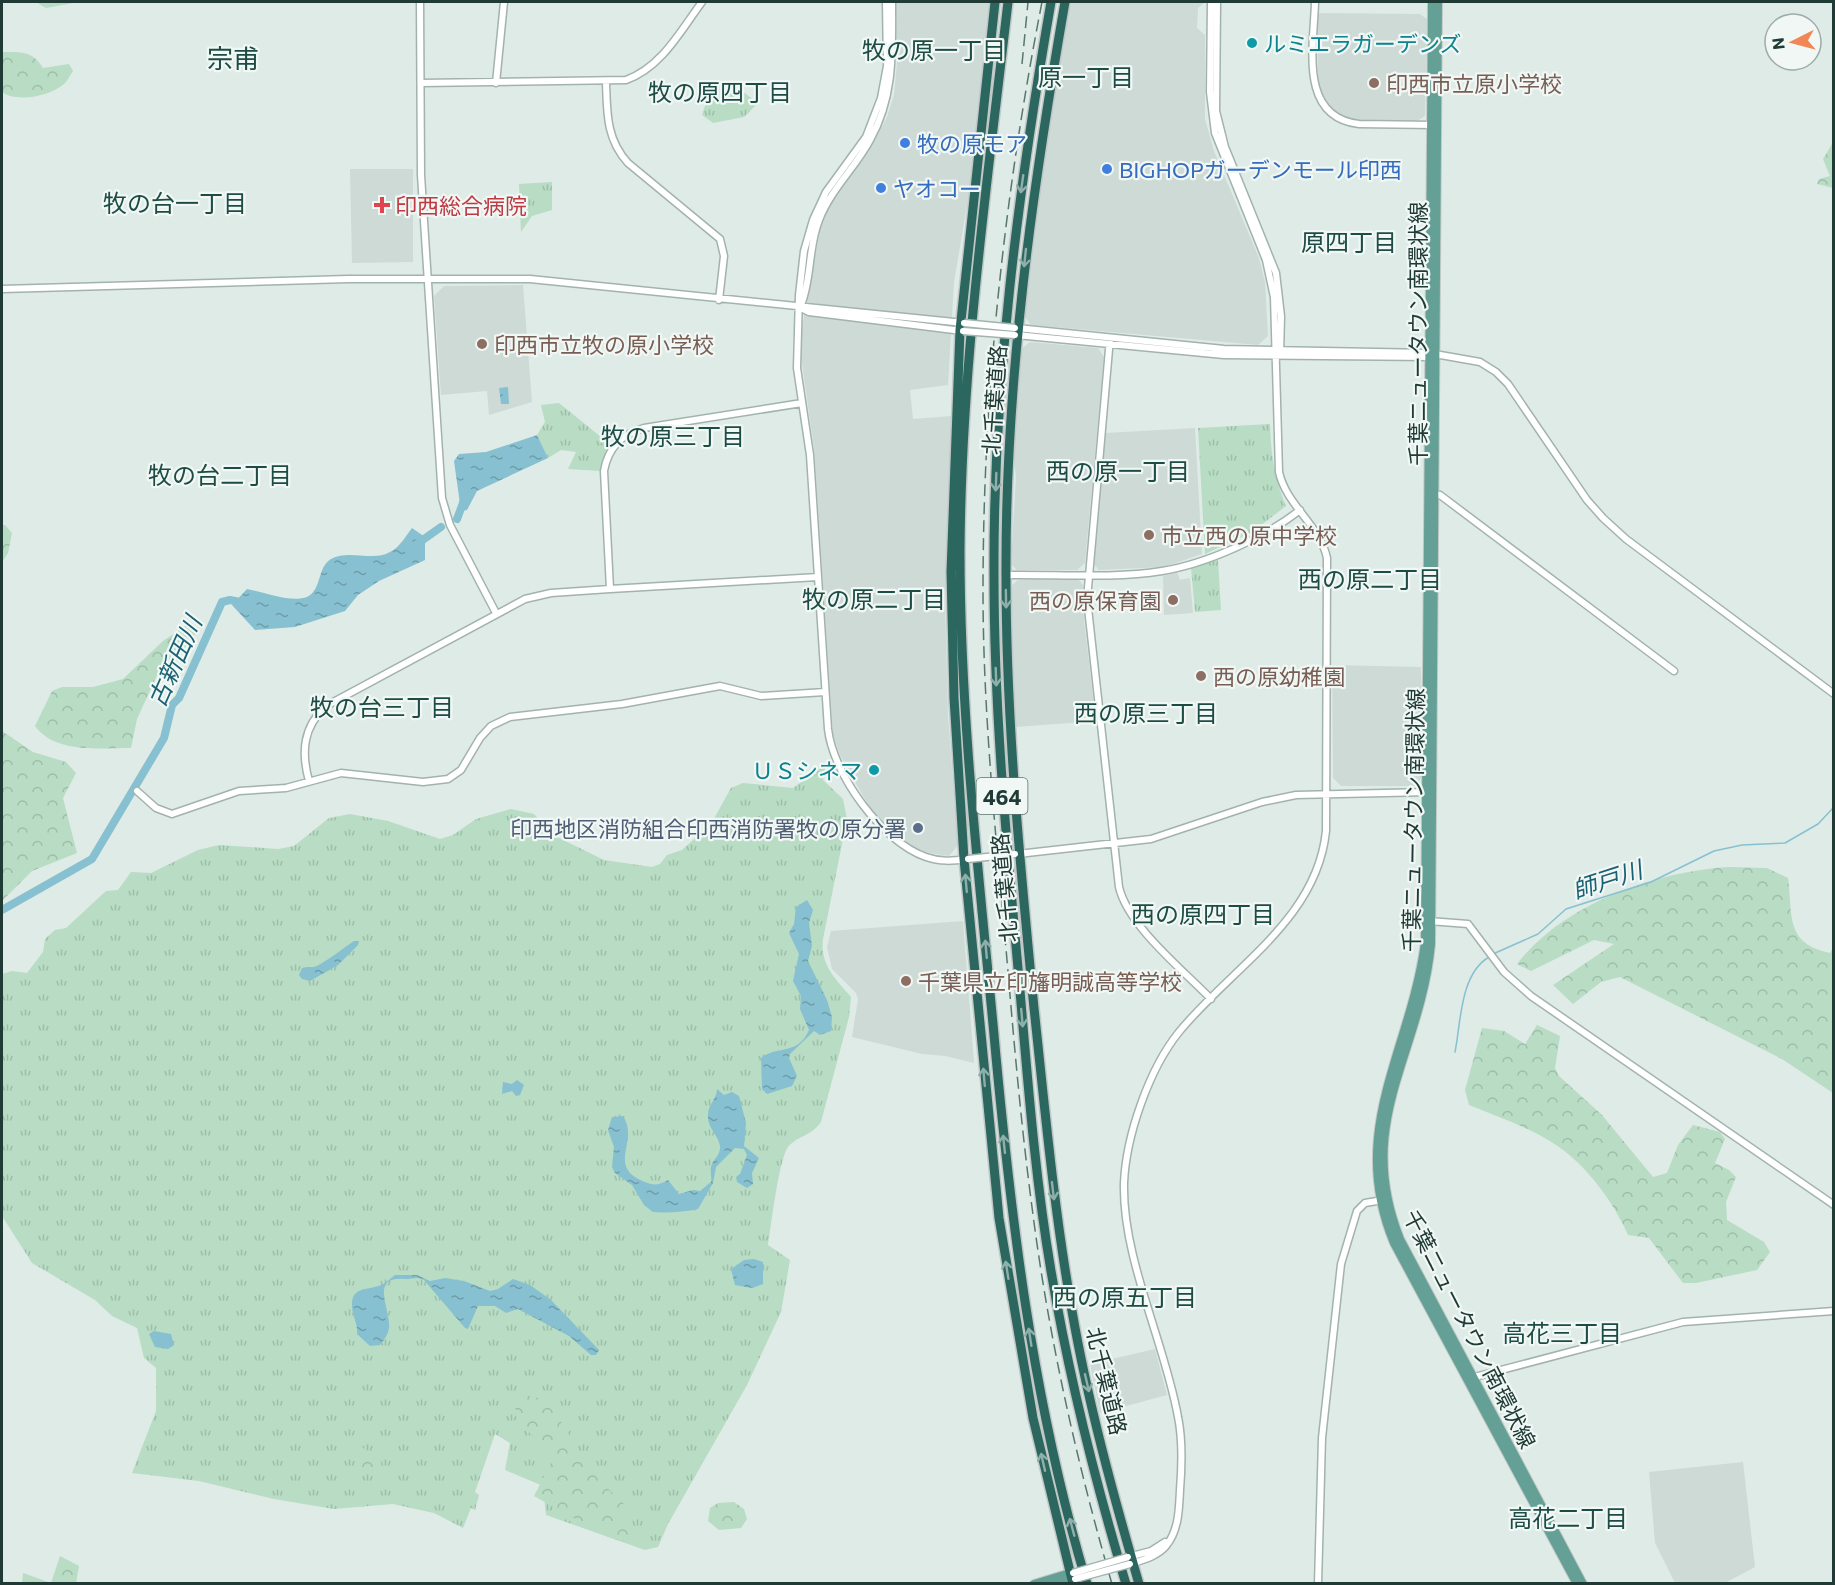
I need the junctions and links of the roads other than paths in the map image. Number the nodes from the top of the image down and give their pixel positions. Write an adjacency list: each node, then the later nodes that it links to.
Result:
1 (420, 2): 16 (street)
2 (504, 2): 17 (street)
3 (702, 2): 15 (street)
4 (886, 2): 24 (street)
5 (892, 2): 24 (street)
6 (995, 2): 20 (highway); 25 (highway, 北千葉道路 / 464)
7 (1008, 2): 20 (highway, 北千葉道路 / 464)
8 (1051, 2): 19 (highway, 北千葉道路 / 464)
9 (1211, 2): 28 (street)
10 (1217, 2): 28 (street)
11 (1314, 2): 18 (street)
12 (1432, 2): 18 (main road, 千葉ニュータウン南環状線)
13 (1438, 2): 18 (main road, 千葉ニュータウン南環状線)
14 (1064, 4): 19 (highway); 26 (highway, 北千葉道路 / 464, one-way to 26)
15 (606, 82): 17 (street); 23 (street)
16 (421, 83): 17 (street); 21 (street)
17 (496, 83)
18 (1434, 125): 29 (main road, 千葉ニュータウン南環状線)
19 (1028, 134): 59 (highway, 北千葉道路 / 464, one-way to 59)
20 (982, 227): 58 (highway, 北千葉道路 / 464, one-way to 20)
21 (428, 280): 22 (street); 23 (street); 37 (street)
22 (2, 289)
23 (719, 300): 24 (street)
24 (800, 308): 25 (street); 30 (street)
25 (962, 326): 26 (street, bridge); 47 (highway, 北千葉道路 / 464)
26 (1016, 332): 27 (street); 34 (highway, 北千葉道路 / 464)
27 (1110, 341): 28 (street); 33 (street)
28 (1278, 353): 29 (street); 32 (street)
29 (1431, 356): 31 (main road, 千葉ニュータウン南環状線); 40 (street); 43 (main road, 千葉ニュータウン南環状線)
30 (802, 403): 35 (street); 36 (street)
31 (1434, 494): 38 (street); 43 (main road, 千葉ニュータウン南環状線)
32 (1300, 510): 33 (street); 44 (street)
33 (1088, 574): 34 (street); 45 (street)
34 (1006, 575): 46 (highway, 北千葉道路 / 464, one-way to 46)
35 (818, 577): 36 (street); 39 (street)
36 (610, 589): 37 (street)
37 (496, 613): 41 (street)
38 (1674, 671)
39 (825, 692): 41 (street); 47 (street)
40 (1833, 694)
41 (309, 781): 42 (street)
42 (137, 791)
43 (1429, 792): 44 (street); 48 (main road, 千葉ニュータウン南環状線)
44 (1327, 793): 45 (street); 49 (street)
45 (1114, 844): 46 (street); 49 (street)
46 (1018, 854): 47 (street, bridge); 54 (highway, 北千葉道路 / 464, one-way to 54)
47 (966, 859): 55 (highway, 北千葉道路 / 464, one-way to 47)
48 (1429, 921): 50 (main road, 千葉ニュータウン南環状線); 51 (street)
49 (1211, 999): 54 (street)
50 (1383, 1200): 53 (main road, 千葉ニュータウン南環状線); 61 (street)
51 (1833, 1205)
52 (1833, 1311): 53 (street)
53 (1470, 1378): 62 (main road, 千葉ニュータウン南環状線); 63 (main road, 千葉ニュータウン南環状線)
54 (1131, 1560): 55 (street, bridge); 60 (highway, 北千葉道路 / 464)
55 (1072, 1578): 56 (main road); 57 (main road)
56 (1034, 1584)
57 (1058, 1584)
58 (1087, 1584)
59 (1126, 1584)
60 (1139, 1584)
61 (1318, 1584)
62 (1577, 1584)
63 (1583, 1584)

